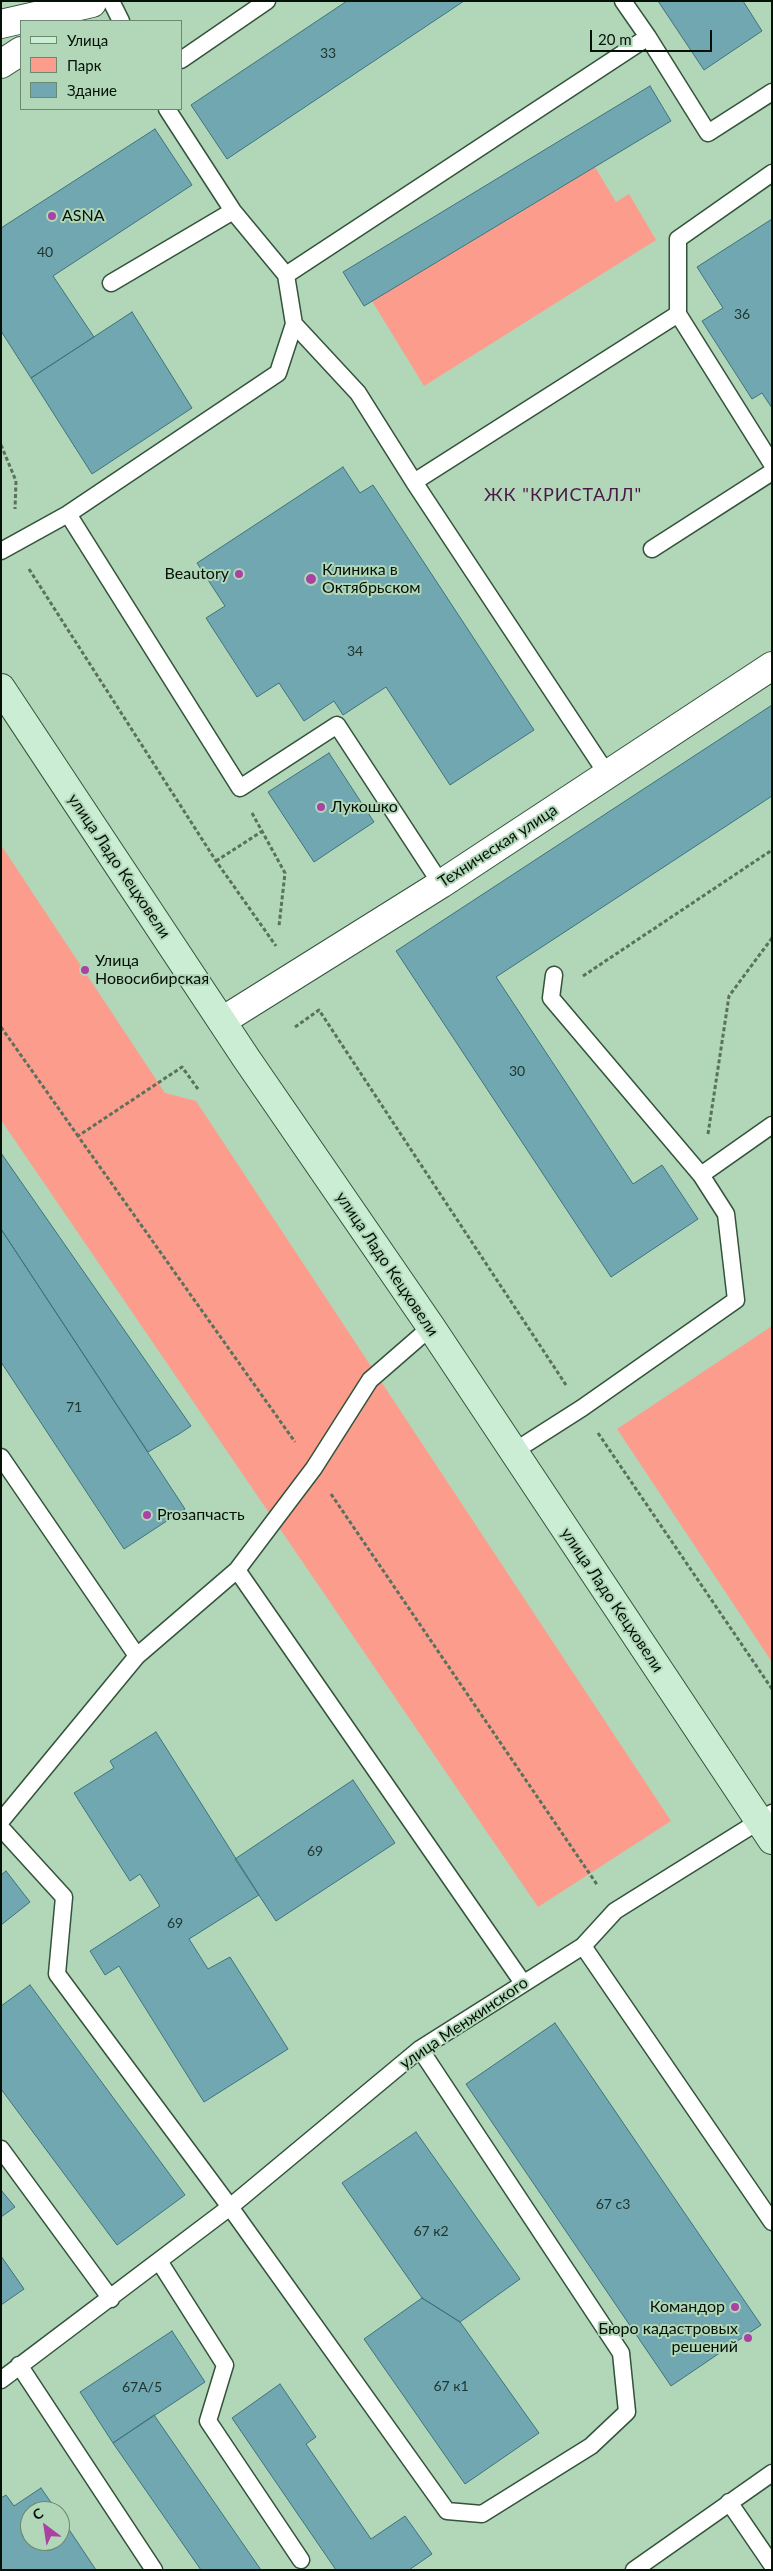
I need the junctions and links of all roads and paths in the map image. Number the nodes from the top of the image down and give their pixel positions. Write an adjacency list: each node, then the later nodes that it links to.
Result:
1 (267, 1): 9 (lane)
2 (623, 1): 7 (lane)
3 (99, 2): 4 (street); 5 (lane); 6 (street)
4 (67, 20)
5 (120, 20)
6 (1, 24)
7 (648, 37): 11 (lane); 15 (lane)
8 (20, 52): 10 (street)
9 (182, 59)
10 (1, 64)
11 (772, 92)
12 (168, 110): 14 (lane)
13 (772, 173): 17 (lane)
14 (233, 211): 15 (lane); 16 (lane)
15 (286, 275): 18 (lane)
16 (111, 283)
17 (678, 314): 20 (lane); 22 (lane)
18 (294, 324): 22 (lane); 23 (lane)
19 (1, 445): 24 (path)
20 (772, 464)
21 (772, 472): 25 (lane)
22 (414, 482): 29 (lane)
23 (68, 514): 24 (lane); 30 (lane)
24 (8, 548)
25 (652, 549)
26 (29, 569): 33 (path)
27 (772, 666): 29 (street, Техническая улица)
28 (4, 699): 40 (main road, улица Ладо Кецховели)
29 (607, 774): 34 (street, Техническая улица)
30 (240, 788): 31 (path); 34 (lane)
31 (261, 832): 33 (path); 35 (path)
32 (772, 850): 39 (path)
33 (216, 861): 37 (path)
34 (441, 884): 40 (street, Техническая улица)
35 (279, 926)
36 (772, 938): 46 (path)
37 (279, 951)
38 (554, 975): 39 (lane)
39 (551, 998): 46 (lane)
40 (222, 1021): 47 (main road, улица Ладо Кецховели)
41 (295, 1026): 48 (path)
42 (1, 1027): 45 (path)
43 (198, 1089): 45 (path)
44 (772, 1125): 46 (lane)
45 (78, 1136): 52 (path)
46 (701, 1175): 50 (lane)
47 (431, 1328): 50 (main road, улица Ладо Кецховели); 52 (lane)
48 (571, 1393)
49 (594, 1427): 55 (path)
50 (513, 1452): 57 (main road, улица Ладо Кецховели)
51 (1, 1457): 54 (lane)
52 (314, 1468): 53 (lane); 59 (path)
53 (237, 1570): 54 (lane); 61 (lane)
54 (137, 1656): 56 (lane)
55 (772, 1689)
56 (1, 1821)
57 (767, 1824): 59 (lane, улица Менжинского)
58 (1, 1828): 64 (lane)
59 (615, 1911): 60 (lane, улица Менжинского)
60 (583, 1946): 61 (lane, улица Менжинского); 65 (lane)
61 (523, 1983): 62 (lane, улица Менжинского)
62 (420, 2049): 64 (lane, улица Менжинского); 64 (lane)
63 (1, 2149): 67 (lane)
64 (230, 2207): 66 (lane, улица Менжинского)
65 (772, 2222)
66 (159, 2261): 67 (lane, улица Менжинского); 72 (lane)
67 (111, 2299): 68 (lane, улица Менжинского)
68 (19, 2365): 69 (lane, улица Менжинского); 74 (lane)
69 (1, 2380)
70 (772, 2473): 71 (lane)
71 (728, 2502): 73 (lane); 75 (lane)
72 (301, 2560)
73 (772, 2565)
74 (154, 2570)
75 (634, 2570)

